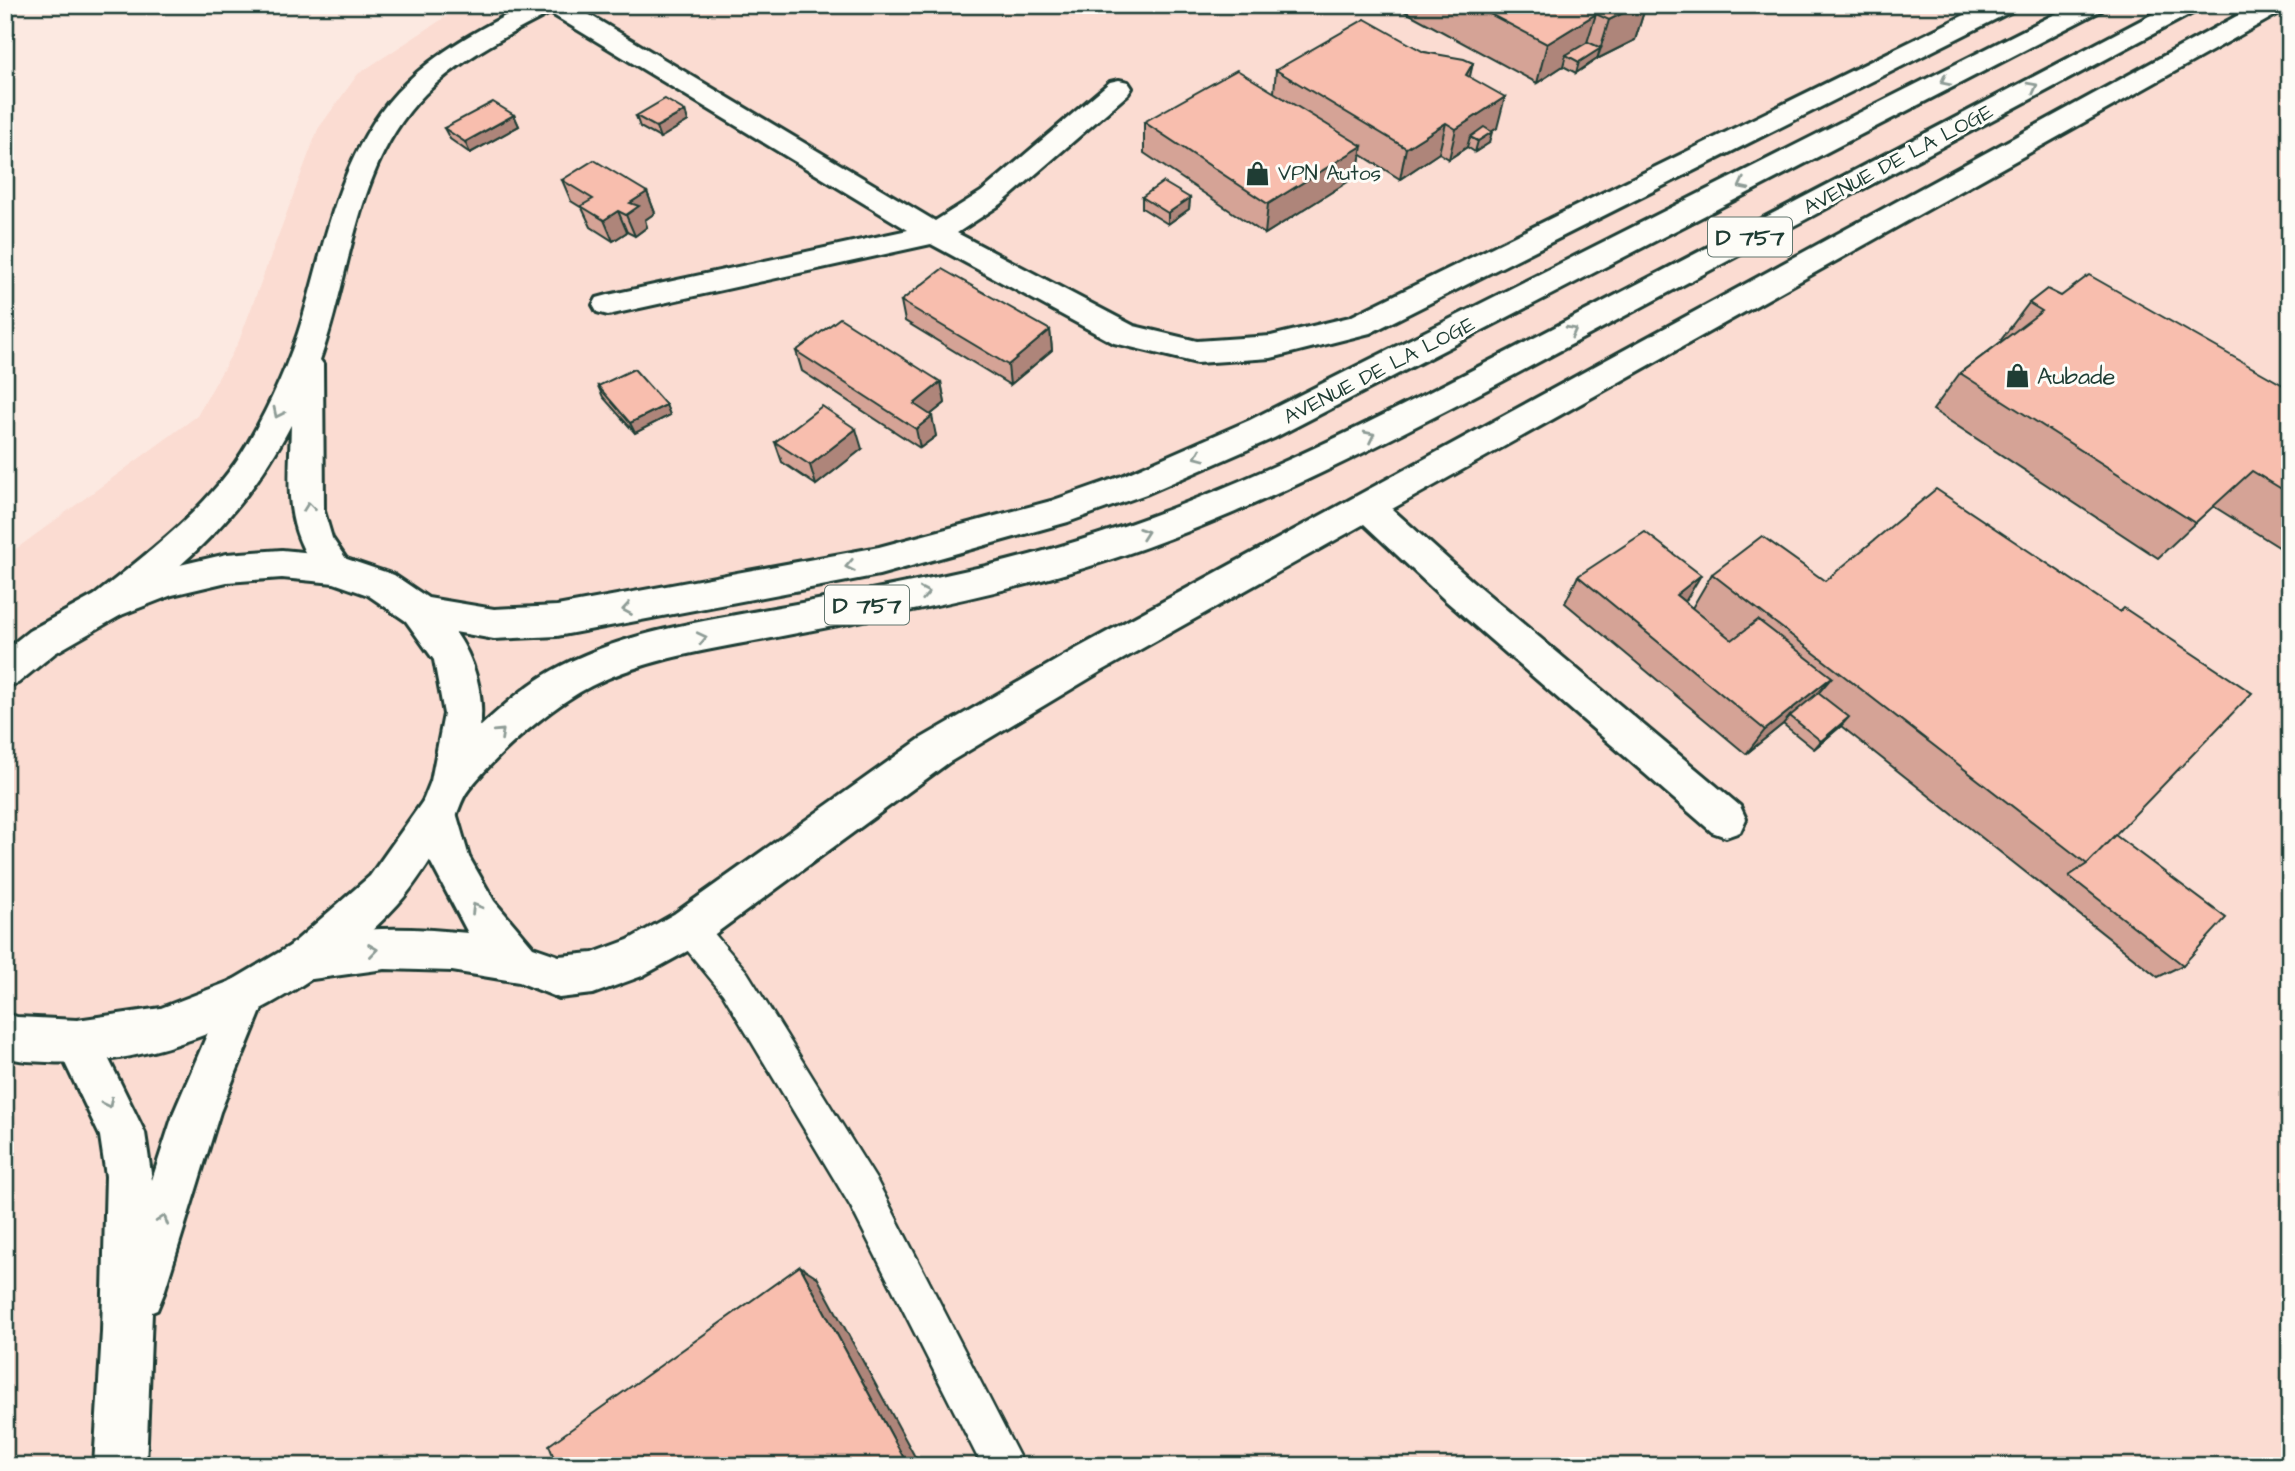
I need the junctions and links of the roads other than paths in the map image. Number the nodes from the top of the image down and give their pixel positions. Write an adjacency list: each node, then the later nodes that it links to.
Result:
1 (545, 5): 10 (street)
2 (555, 5): 8 (street)
3 (2005, 5): 8 (street)
4 (2093, 5): 14 (street, AVENUE DE LA LOGE / D 757, one-way to 14)
5 (2189, 5): 16 (street, AVENUE DE LA LOGE / D 757, one-way to 5)
6 (2276, 5): 11 (street)
7 (1118, 88): 8 (street)
8 (935, 234): 9 (street)
9 (608, 305)
10 (308, 352): 12 (street, one-way to 10); 13 (street, one-way to 13)
11 (1369, 508): 17 (street); 18 (street)
12 (335, 569): 13 (street); 14 (street)
13 (108, 605): 15 (street)
14 (419, 611): 16 (street)
15 (5, 672)
16 (445, 796): 19 (street); 20 (street, one-way to 16)
17 (1726, 819)
18 (688, 928): 20 (street); 26 (lane)
19 (305, 960): 20 (street, one-way to 20); 21 (street)
20 (519, 961)
21 (245, 996): 23 (street); 24 (street, one-way to 21)
22 (9, 1038): 23 (street)
23 (77, 1042): 24 (street, one-way to 24)
24 (127, 1332): 25 (street)
25 (120, 1466)
26 (1004, 1466)

